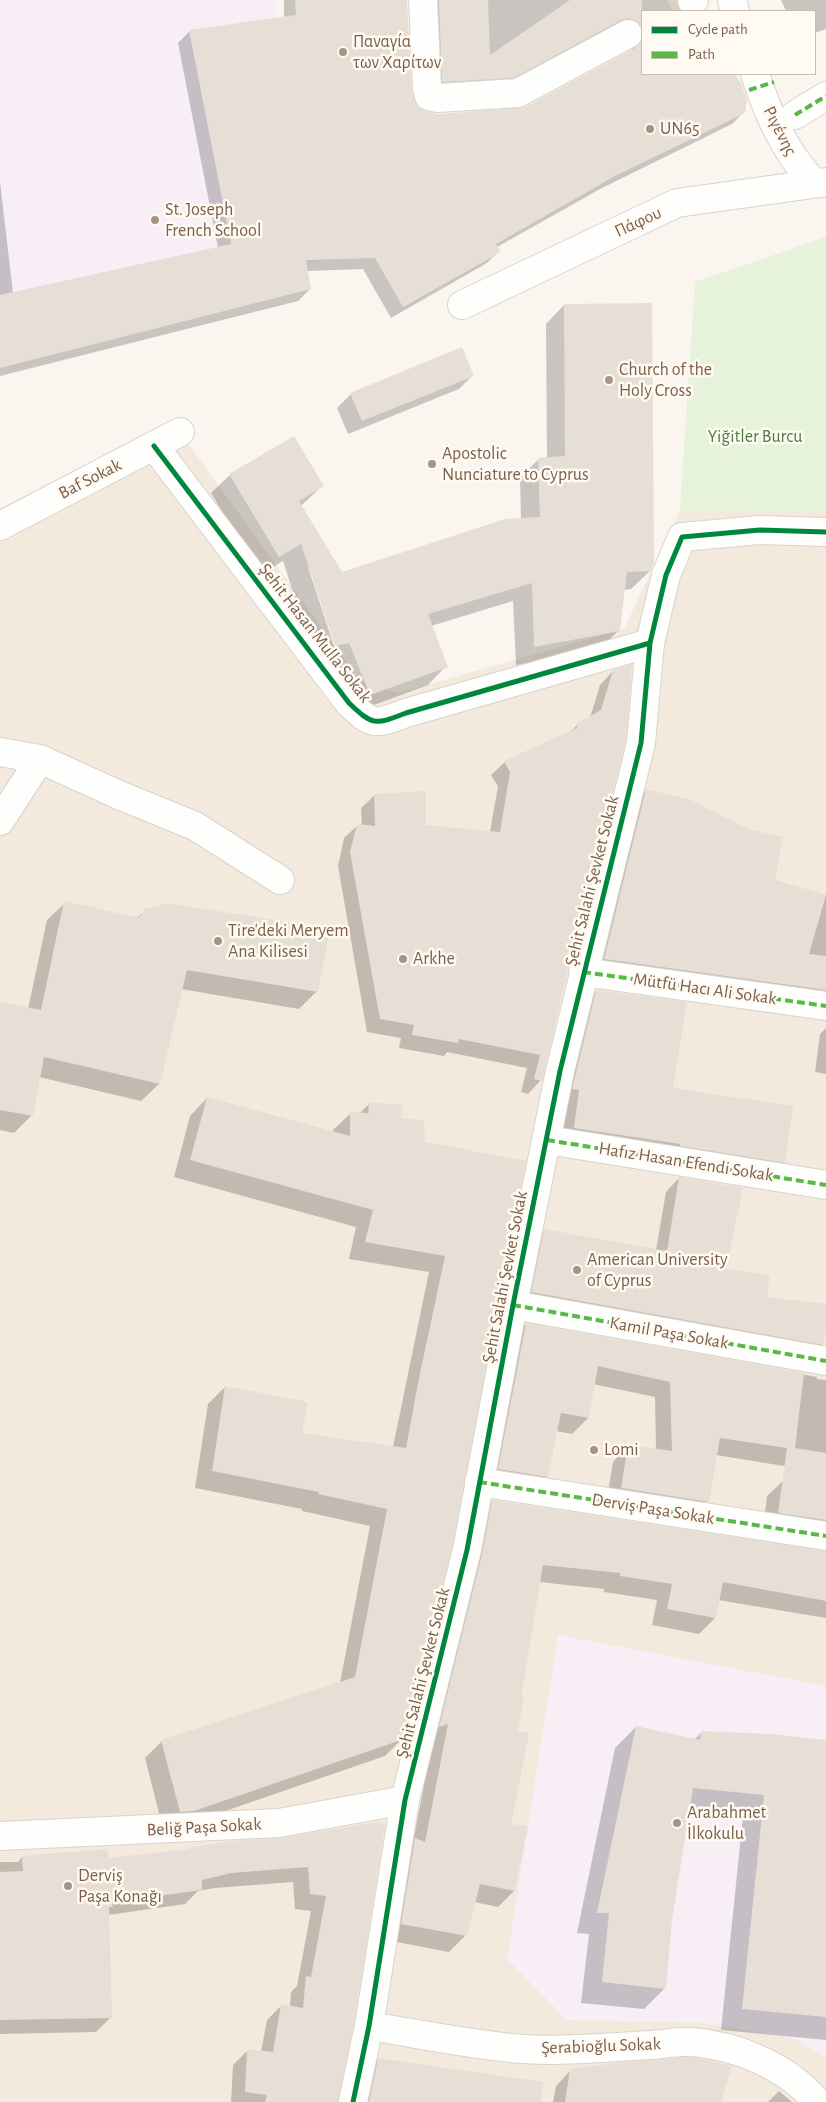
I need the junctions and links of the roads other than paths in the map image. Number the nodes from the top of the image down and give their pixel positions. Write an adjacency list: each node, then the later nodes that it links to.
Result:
1 (423, 0): 2 (street)
2 (628, 34)
3 (755, 75): 6 (street, Ριγένης)
4 (826, 96): 5 (street)
5 (795, 115)
6 (820, 183): 7 (street, Πάφου)
7 (462, 305)
8 (180, 432): 9 (street, Baf Sokak)
9 (154, 446): 10 (street, Baf Sokak); 12 (street, Şehit Hasan Mulla Sokak)
10 (0, 526)
11 (826, 532): 12 (street, Şehit Salahi Şevket Sokak)
12 (650, 643): 17 (street, Şehit Salahi Şevket Sokak)
13 (0, 752): 14 (street)
14 (40, 759): 15 (street); 16 (street)
15 (0, 821)
16 (280, 880)
17 (583, 972): 18 (street, Mütfü Hacı Ali Sokak); 19 (street, Şehit Salahi Şevket Sokak)
18 (826, 1006)
19 (547, 1140): 20 (street, Hafız Hasan Efendi Sokak); 21 (street, Şehit Salahi Şevket Sokak)
20 (826, 1184)
21 (513, 1305): 22 (street, Kamil Paşa Sokak); 23 (street, Şehit Salahi Şevket Sokak)
22 (826, 1361)
23 (479, 1482): 24 (street, Derviş Paşa Sokak); 25 (street, Şehit Salahi Şevket Sokak)
24 (826, 1536)
25 (406, 1800): 26 (street, Beliğ Paşa Sokak); 27 (street, Şehit Salahi Şevket Sokak)
26 (0, 1836)
27 (369, 2026): 28 (street, Şehit Salahi Şevket Sokak); 29 (street, Şerabioğlu Sokak)
28 (353, 2102)
29 (817, 2102)

